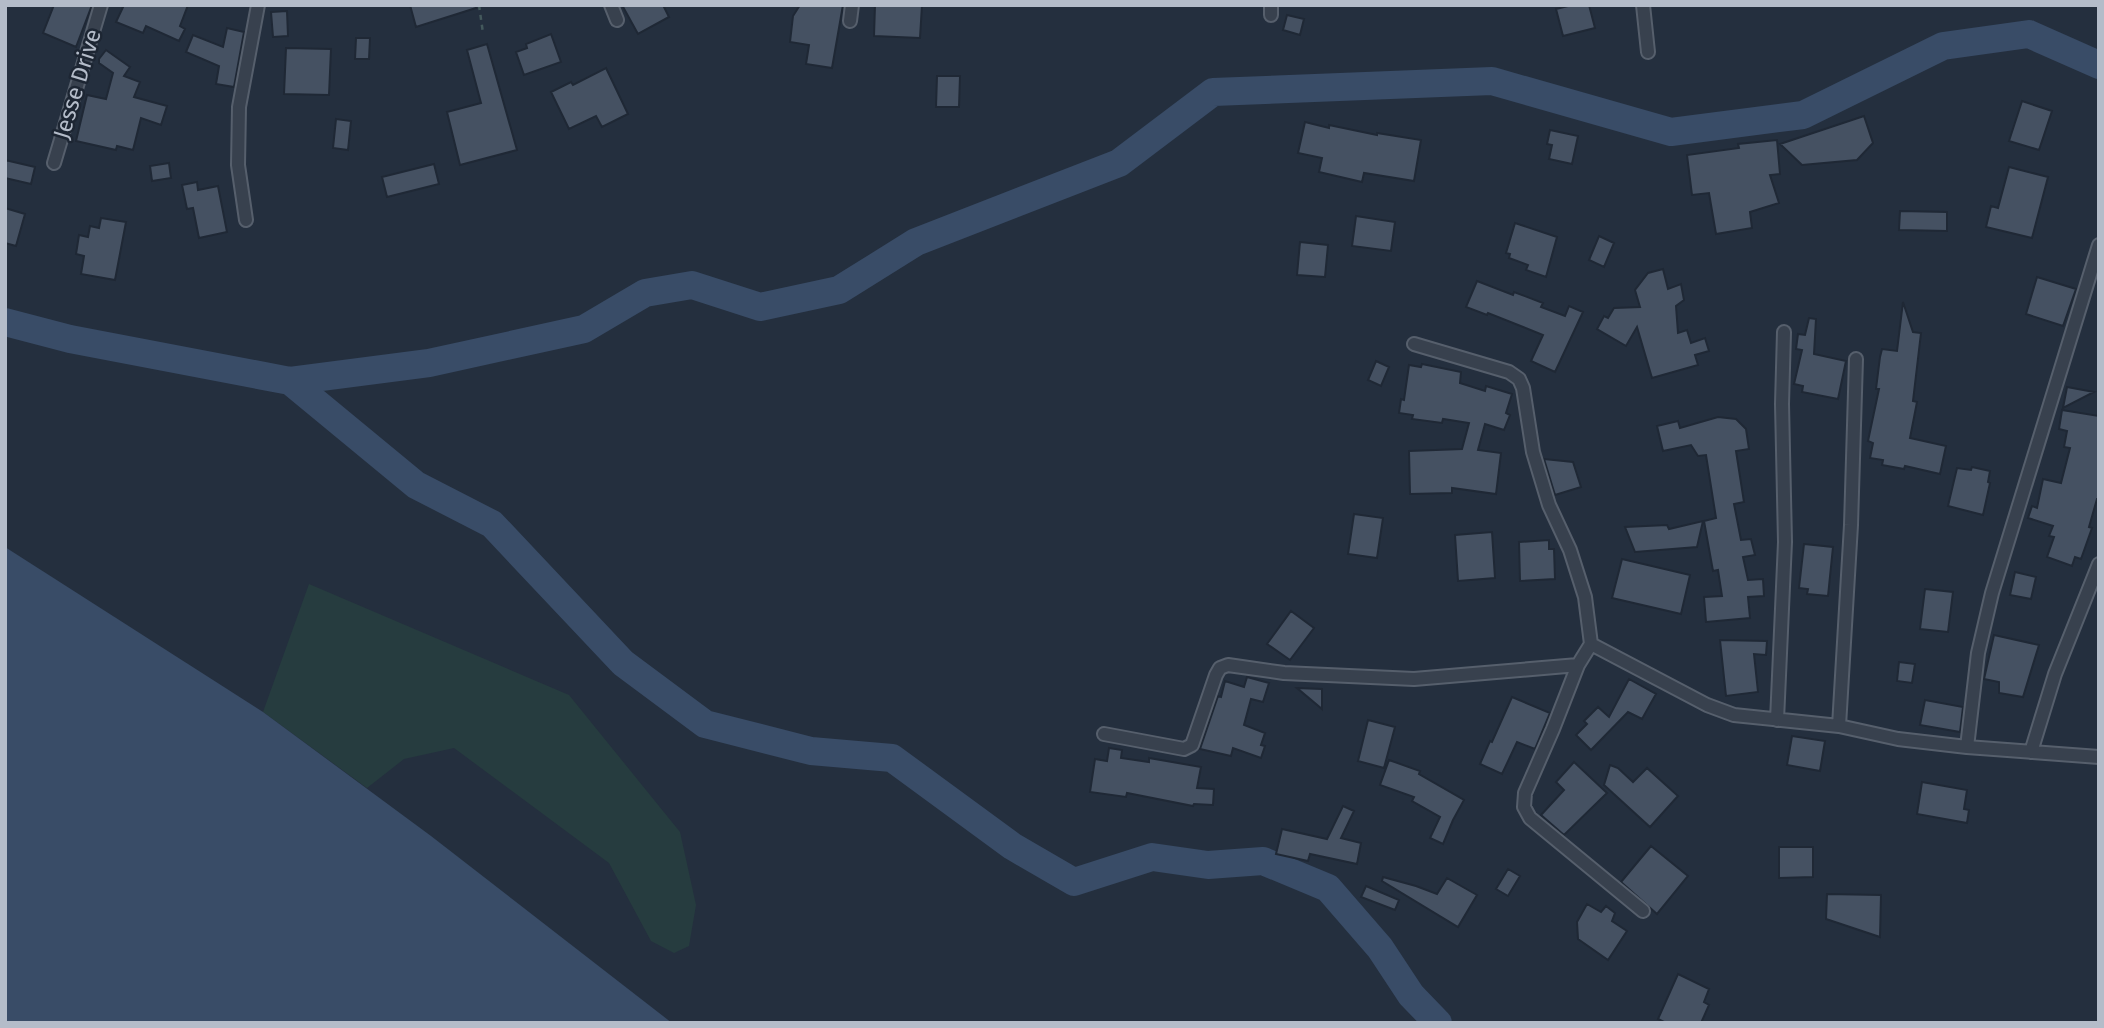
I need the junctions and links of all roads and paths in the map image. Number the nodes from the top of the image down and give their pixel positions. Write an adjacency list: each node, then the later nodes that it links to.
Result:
1 (101, 5): 11 (street, Jesse Drive)
2 (258, 5): 12 (street)
3 (479, 5): 9 (path)
4 (611, 5): 7 (street)
5 (852, 5): 8 (street)
6 (1643, 5): 10 (street)
7 (617, 20)
8 (850, 21)
9 (483, 33)
10 (1648, 52)
11 (54, 163)
12 (246, 220)
13 (2099, 245): 23 (street)
14 (1784, 332): 20 (street)
15 (1414, 344): 18 (street)
16 (1856, 359): 21 (street)
17 (2099, 564): 24 (street)
18 (1591, 644): 19 (street); 20 (street)
19 (1578, 665): 22 (street); 26 (street)
20 (1777, 720): 21 (street)
21 (1839, 726): 23 (street)
22 (1104, 734)
23 (1967, 747): 24 (street)
24 (2032, 752): 25 (street)
25 (2099, 757)
26 (1643, 911)

